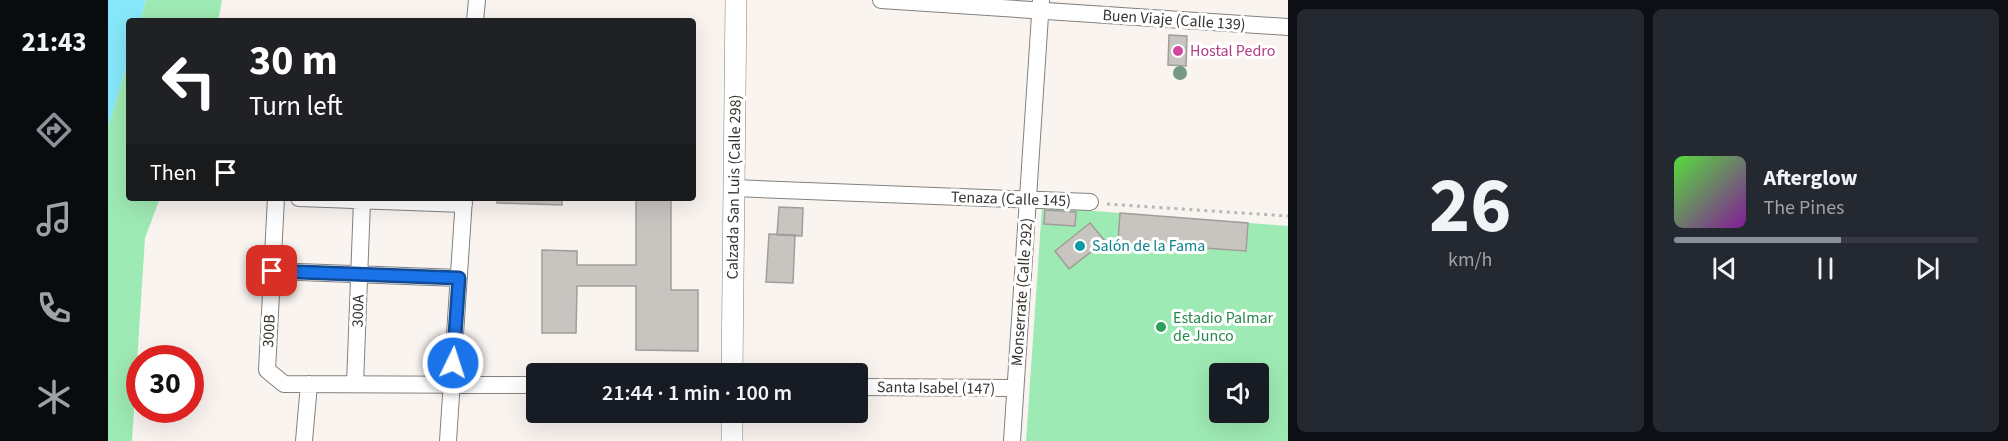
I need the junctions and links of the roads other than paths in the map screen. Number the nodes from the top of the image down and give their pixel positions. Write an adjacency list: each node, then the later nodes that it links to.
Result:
1 (477, 0): 5 (street)
2 (736, 0): 7 (main road, Calzada San Luis (Calle 298))
3 (881, 0): 4 (street, Buen Viaje (Calle 139))
4 (1040, 6): 6 (street, Buen Viaje (Calle 139)); 8 (street, Monserrate (Calle 292))
5 (475, 18)
6 (1288, 27)
7 (733, 188): 8 (street, Tenaza (Calle 145)); 16 (main road, Calzada San Luis (Calle 298))
8 (1030, 200): 12 (street, Tenaza (Calle 145)); 22 (street, Monserrate (Calle 292))
9 (276, 201): 13 (street, 300B)
10 (362, 201): 11 (street); 14 (street, 300A)
11 (464, 201): 15 (street)
12 (1090, 202)
13 (272, 271): 14 (street); 17 (street, 300B)
14 (359, 274): 15 (street); 18 (street, 300A)
15 (459, 278): 19 (street)
16 (732, 363)
17 (309, 384): 18 (street); 24 (street)
18 (355, 384): 19 (street)
19 (451, 384): 20 (street); 25 (street)
20 (526, 385)
21 (868, 387): 22 (street, Santa Isabel (147))
22 (1015, 388): 27 (street, Monserrate (Calle 292))
23 (732, 423): 26 (main road)
24 (304, 441)
25 (448, 441)
26 (732, 441)
27 (1012, 441)

